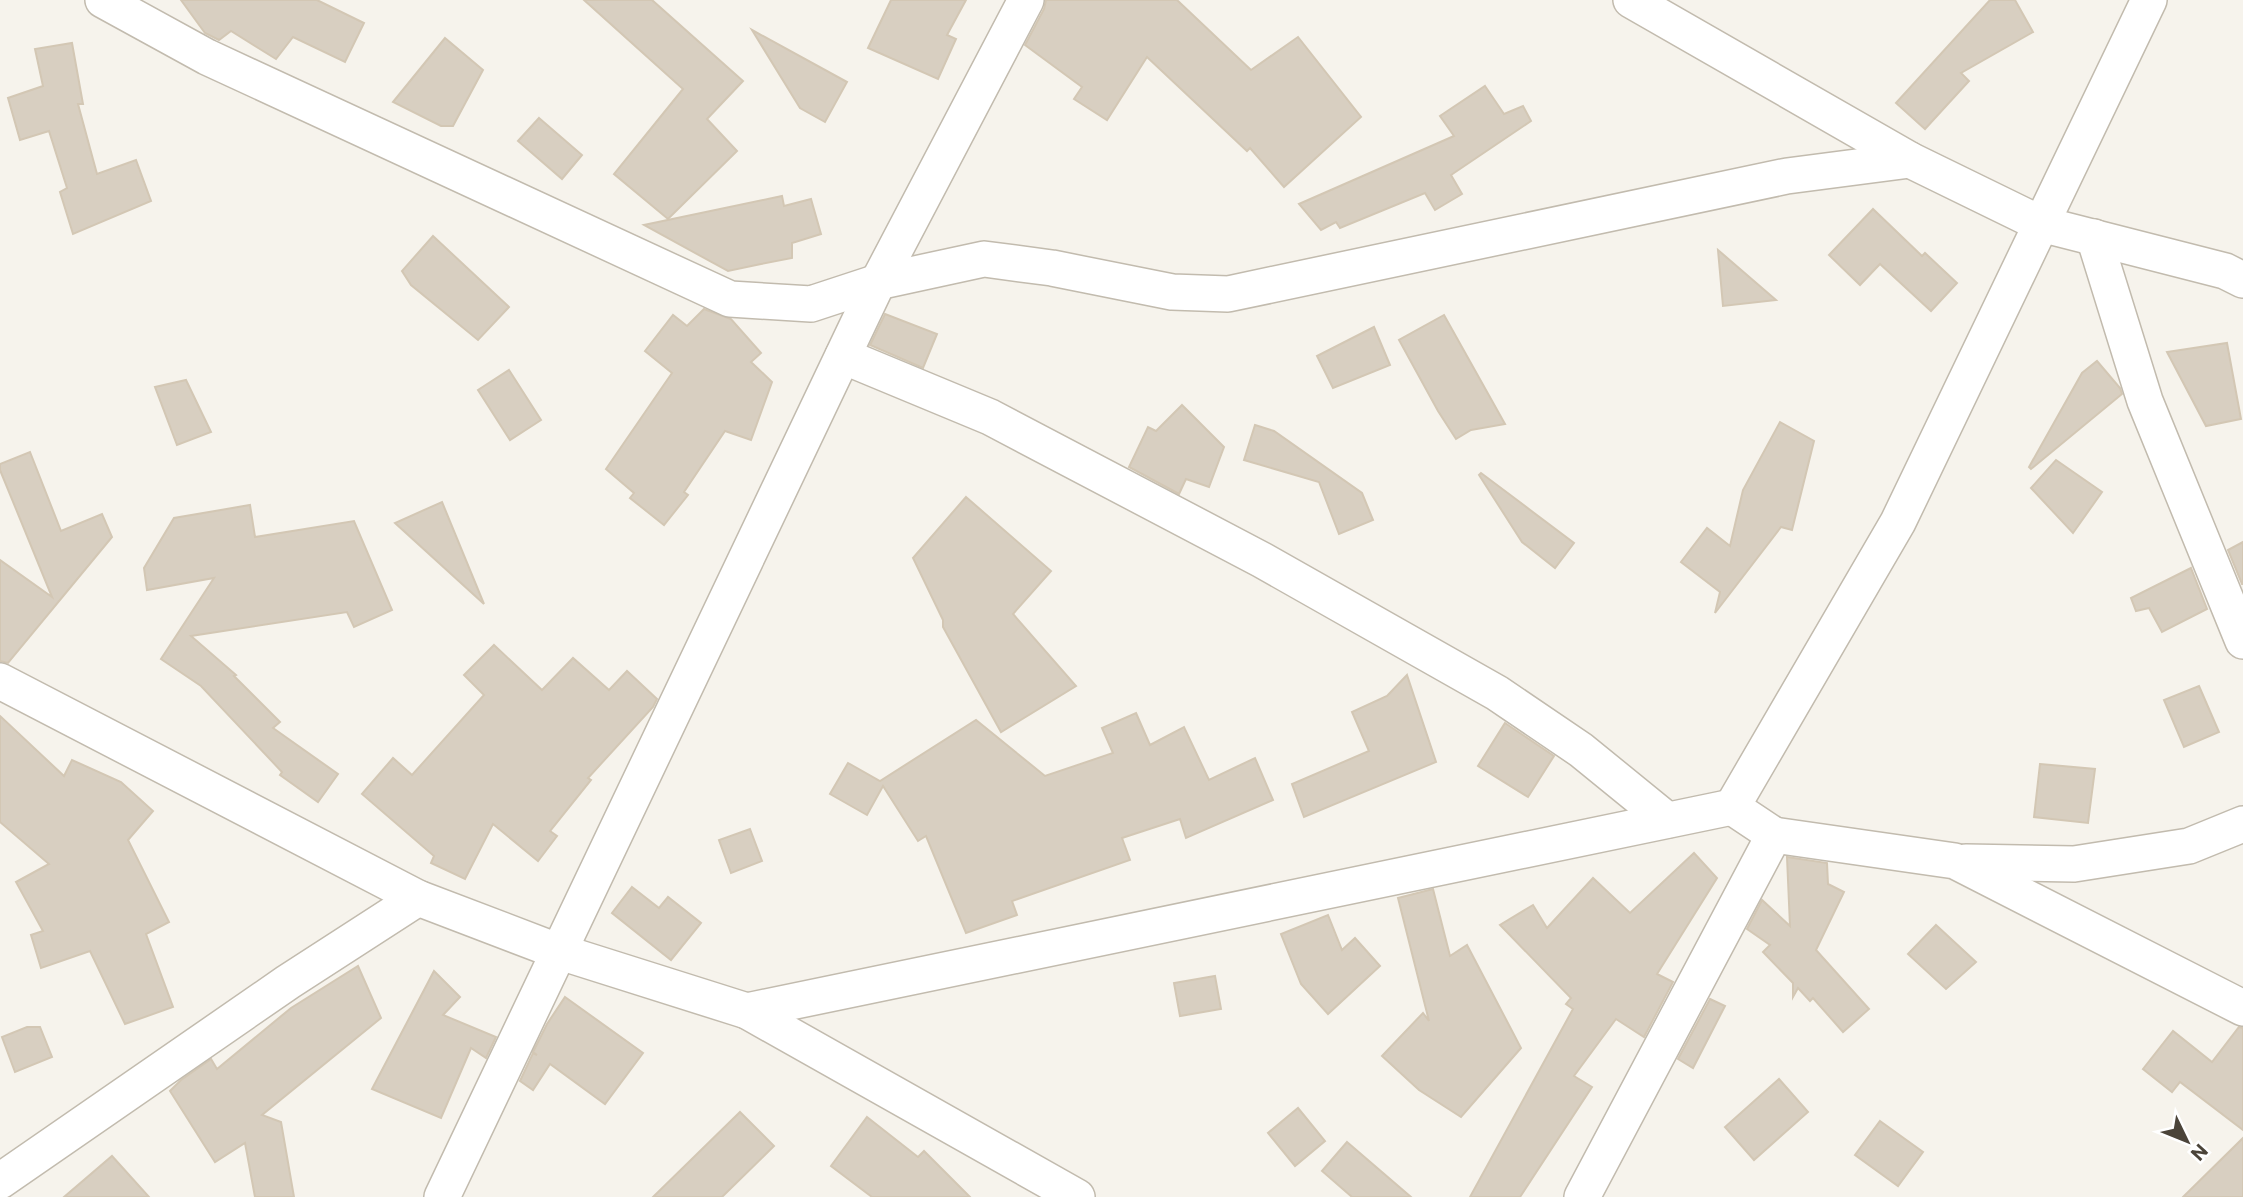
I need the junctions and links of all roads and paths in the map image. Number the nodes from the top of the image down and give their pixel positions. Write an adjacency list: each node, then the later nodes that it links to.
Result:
1 (103, 0): 9 (street)
2 (1026, 0): 9 (street)
3 (1631, 0): 5 (street)
4 (2150, 0): 6 (street)
5 (1910, 160): 6 (street); 9 (street)
6 (2041, 224): 7 (street); 13 (street)
7 (2094, 237): 8 (street); 11 (street)
8 (2237, 273)
9 (878, 282): 10 (street)
10 (843, 356): 14 (street); 19 (street)
11 (2243, 641)
12 (0, 681): 18 (street)
13 (1732, 807): 14 (street); 16 (street)
14 (1667, 820): 21 (street)
15 (2243, 824): 17 (street)
16 (1774, 835): 17 (street); 25 (street)
17 (1955, 862): 20 (street)
18 (418, 898): 19 (street); 22 (street)
19 (557, 951): 21 (street); 23 (street)
20 (2243, 1008)
21 (747, 1012): 24 (street)
22 (0, 1181)
23 (442, 1197)
24 (1077, 1197)
25 (1582, 1197)

